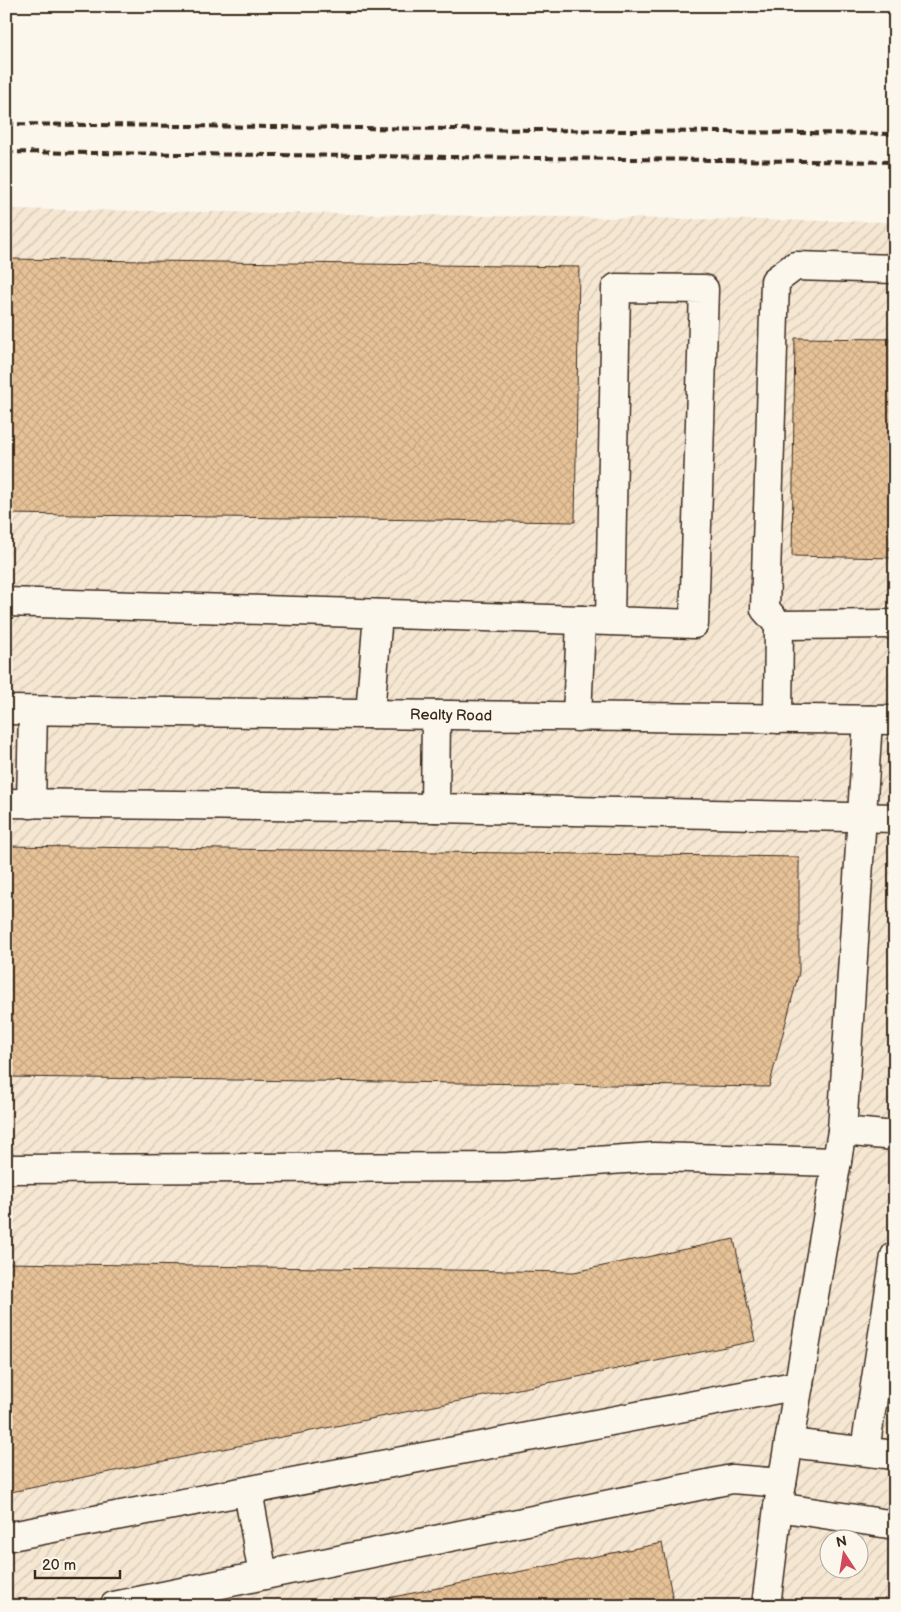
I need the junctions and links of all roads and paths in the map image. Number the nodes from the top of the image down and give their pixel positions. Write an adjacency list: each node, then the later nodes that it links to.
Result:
1 (895, 269): 7 (street)
2 (6, 602): 3 (street)
3 (378, 614): 4 (street); 10 (street)
4 (581, 620): 5 (street); 12 (street)
5 (610, 621): 5 (street)
6 (895, 624): 7 (street)
7 (779, 625): 13 (street)
8 (6, 710): 9 (street, Realty Road)
9 (33, 710): 10 (street, Realty Road); 16 (street)
10 (370, 714): 11 (street, Realty Road)
11 (436, 715): 12 (street, Realty Road); 17 (street)
12 (577, 717): 13 (street, Realty Road)
13 (778, 719): 14 (street, Realty Road)
14 (868, 720): 15 (street, Realty Road); 18 (street)
15 (895, 720)
16 (18, 803): 17 (street)
17 (435, 808): 18 (street)
18 (864, 817): 19 (street); 20 (street)
19 (895, 818)
20 (842, 1131): 21 (street); 22 (street)
21 (895, 1136)
22 (837, 1162): 23 (street); 25 (street)
23 (6, 1169)
24 (895, 1256): 27 (street)
25 (799, 1385): 26 (street); 29 (street)
26 (789, 1443): 27 (street); 30 (street)
27 (865, 1450): 28 (street)
28 (895, 1455)
29 (248, 1491): 32 (street); 33 (street)
30 (780, 1495): 31 (street); 33 (street); 35 (street)
31 (895, 1525)
32 (6, 1538)
33 (263, 1575): 34 (street)
34 (114, 1606)
35 (766, 1606)

